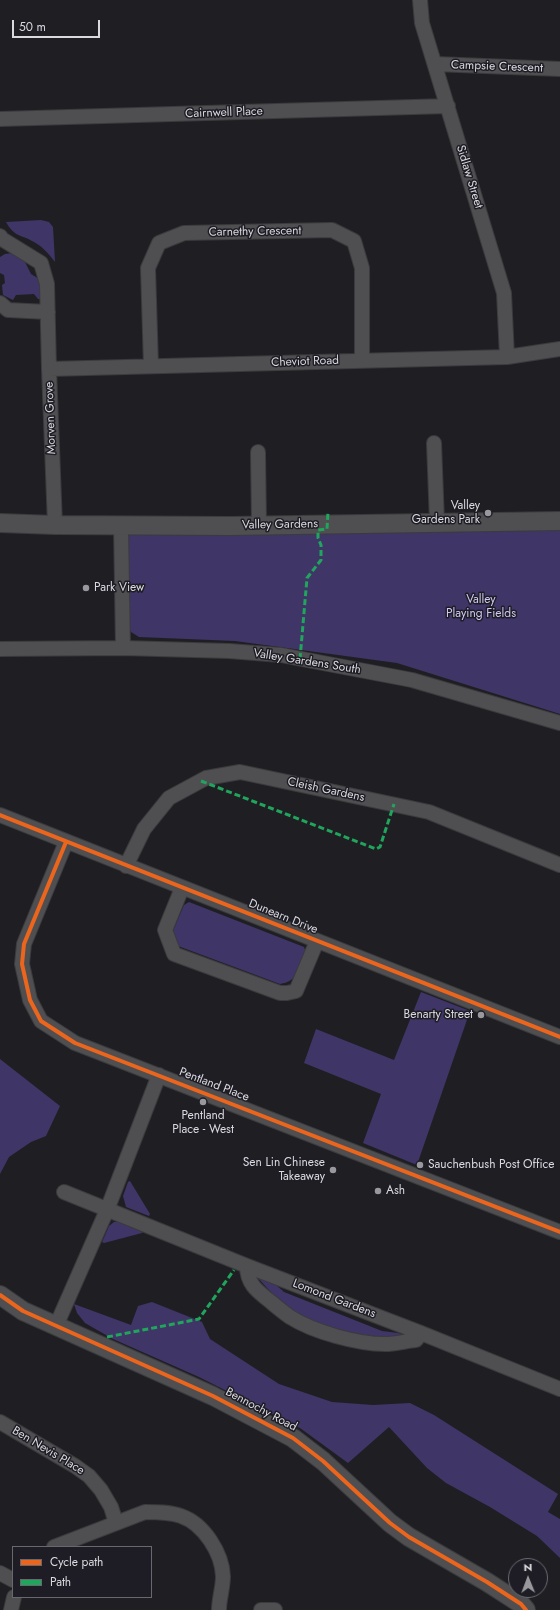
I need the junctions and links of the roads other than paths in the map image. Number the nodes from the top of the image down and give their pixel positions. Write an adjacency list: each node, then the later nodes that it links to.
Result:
1 (420, 0): 2 (street, Sidlaw Street)
2 (435, 64): 3 (street, Campsie Crescent); 4 (street, Sidlaw Street)
3 (560, 69)
4 (448, 106): 5 (street, Cairnwell Place); 10 (street, Sidlaw Street)
5 (0, 119)
6 (1, 240): 8 (street, Morven Grove)
7 (0, 303): 8 (street)
8 (48, 312): 13 (street, Morven Grove)
9 (560, 349): 10 (street, Cheviot Road)
10 (507, 357): 11 (street, Cheviot Road)
11 (362, 361): 12 (street, Cheviot Road); 12 (street, Carnethy Crescent)
12 (151, 366): 13 (street, Cheviot Road)
13 (48, 369): 19 (street, Morven Grove)
14 (434, 444): 17 (street)
15 (258, 452): 21 (street)
16 (560, 521): 17 (street, Valley Gardens)
17 (437, 522): 21 (street, Valley Gardens)
18 (0, 523): 19 (street, Valley Gardens)
19 (55, 525): 20 (street, Valley Gardens)
20 (121, 525): 21 (street, Valley Gardens); 22 (street)
21 (259, 525)
22 (123, 648): 23 (street, Valley Gardens South); 24 (street, Valley Gardens South)
23 (0, 649)
24 (560, 723)
25 (0, 816): 26 (street, Dunearn Drive)
26 (66, 842): 28 (street, Dunearn Drive); 32 (street, Pentland Place)
27 (560, 865): 28 (street, Cleish Gardens)
28 (126, 866): 29 (street, Dunearn Drive)
29 (182, 888): 30 (street, Dunearn Drive); 30 (street)
30 (317, 941): 31 (street, Dunearn Drive)
31 (560, 1037)
32 (159, 1075): 34 (street); 35 (street, Pentland Place)
33 (64, 1192): 34 (street, Lomond Gardens)
34 (107, 1210): 36 (street, Lomond Gardens); 38 (street)
35 (560, 1232)
36 (247, 1266): 39 (street, Lomond Gardens); 39 (street)
37 (1, 1297): 38 (street, Bennochy Road)
38 (56, 1326): 47 (street, Bennochy Road)
39 (421, 1333): 40 (street, Lomond Gardens)
40 (560, 1389)
41 (0, 1422): 42 (street, Ben Nevis Place)
42 (116, 1523): 43 (street); 49 (street)
43 (57, 1546)
44 (0, 1573): 45 (street)
45 (12, 1579)
46 (14, 1598): 48 (street)
47 (520, 1608)
48 (11, 1610)
49 (219, 1610)
50 (261, 1610): 51 (street)
51 (275, 1610)

